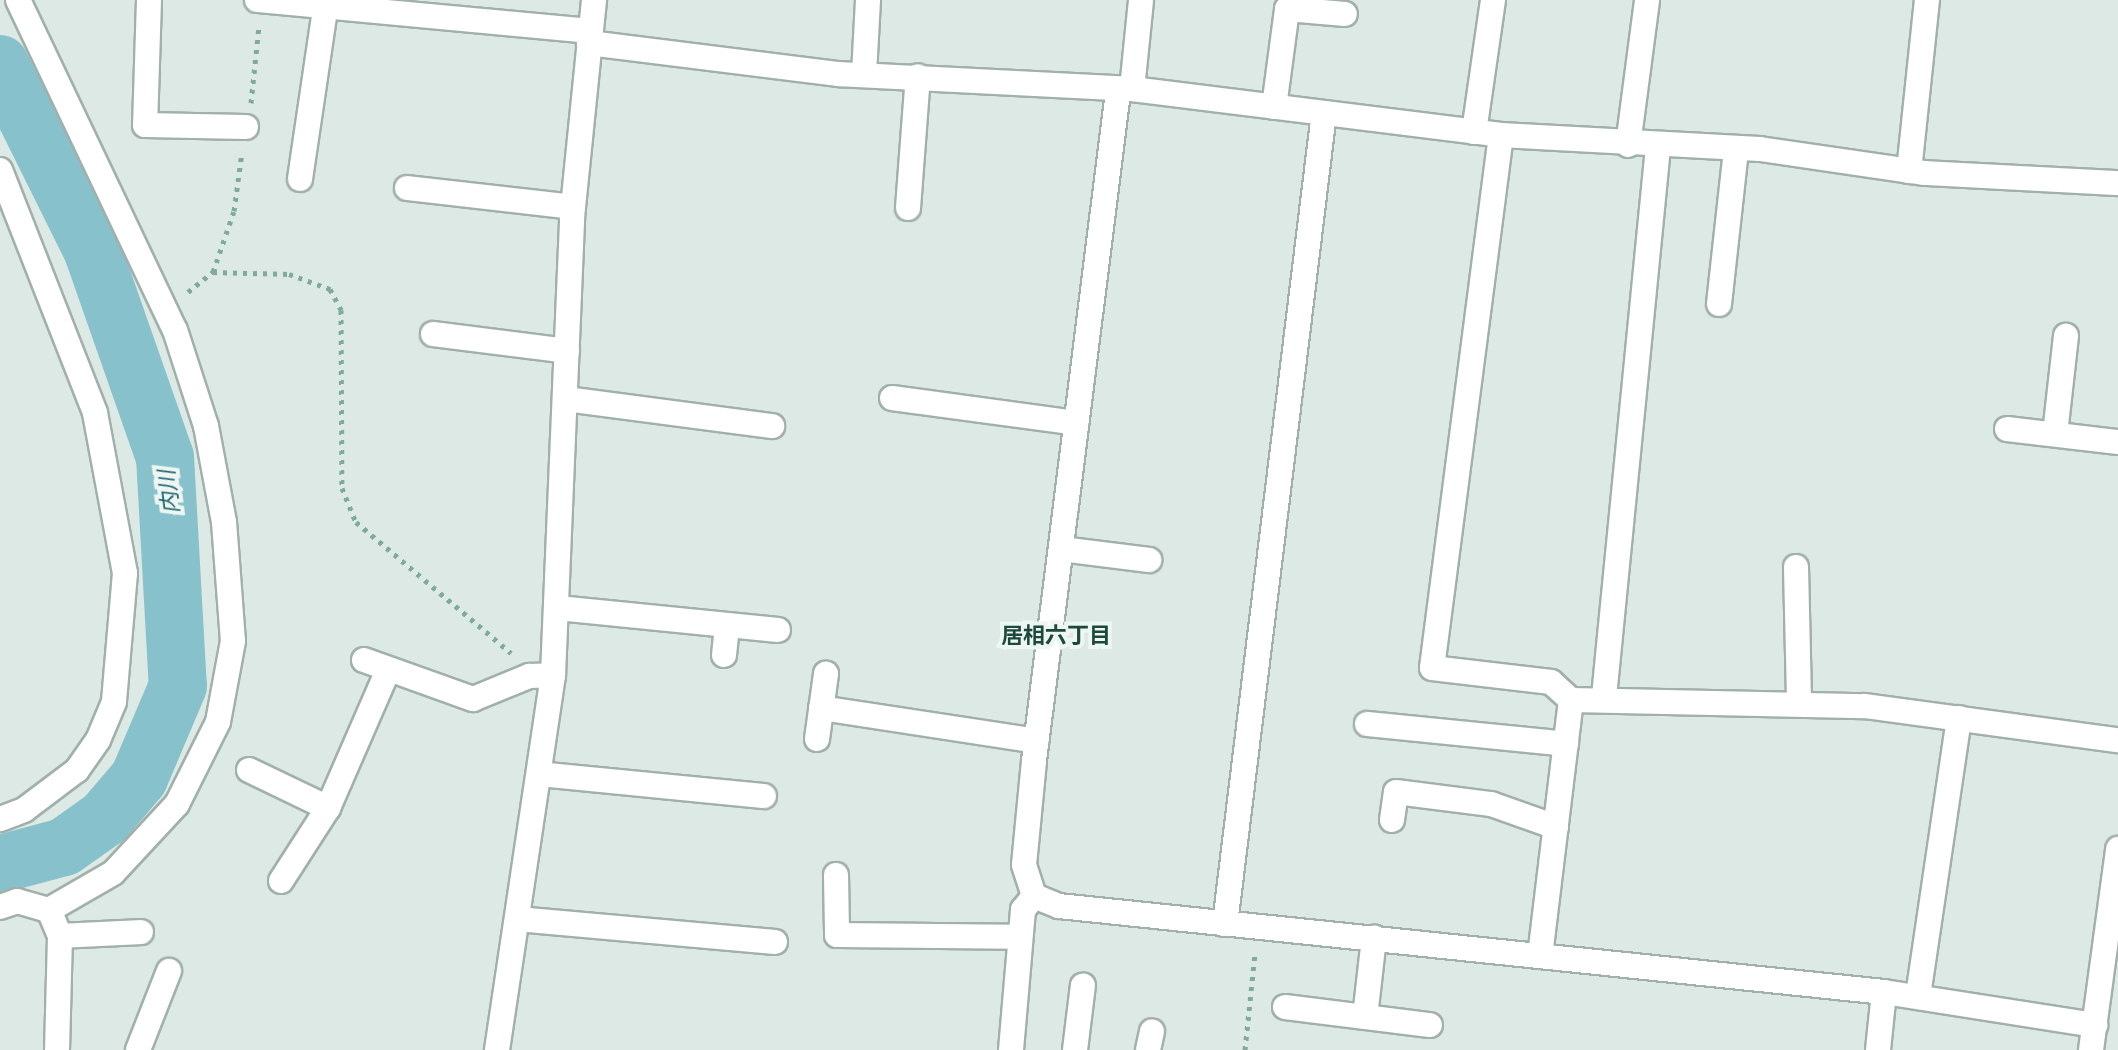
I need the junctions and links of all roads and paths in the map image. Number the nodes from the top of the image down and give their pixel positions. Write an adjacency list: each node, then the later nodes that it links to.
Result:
1 (18, 0): 33 (street)
2 (149, 0): 19 (street)
3 (257, 0): 11 (street)
4 (594, 0): 13 (street)
5 (868, 0): 14 (street)
6 (1141, 0): 16 (street)
7 (1493, 0): 20 (street)
8 (1647, 0): 22 (street)
9 (1927, 0): 26 (street)
10 (434, 9): 11 (street); 13 (street)
11 (325, 10): 27 (street)
12 (1345, 14): 17 (street)
13 (590, 37): 14 (street); 30 (street)
14 (864, 74): 15 (street)
15 (918, 76): 16 (street); 31 (street)
16 (1125, 90): 17 (street); 39 (street)
17 (1274, 107): 18 (street)
18 (1324, 113): 20 (street); 80 (street)
19 (246, 127)
20 (1474, 132): 21 (street)
21 (1501, 135): 22 (street); 57 (street)
22 (1628, 145): 23 (street)
23 (1658, 147): 24 (street); 56 (street)
24 (1736, 149): 26 (street); 32 (street)
25 (0, 170): 70 (street)
26 (1909, 171): 28 (street)
27 (300, 179)
28 (2118, 183)
29 (407, 188): 30 (street)
30 (573, 207): 36 (street)
31 (908, 208)
32 (1719, 304)
33 (166, 311): 55 (path); 78 (street)
34 (433, 334): 36 (street)
35 (2066, 336): 42 (street)
36 (567, 351): 38 (street)
37 (892, 398): 39 (street)
38 (566, 399): 40 (street); 47 (street)
39 (1076, 423): 44 (street)
40 (772, 426)
41 (2007, 429): 42 (street)
42 (2055, 434): 43 (street)
43 (2118, 442)
44 (1061, 549): 45 (street); 64 (street)
45 (1149, 560)
46 (1796, 567): 58 (street)
47 (558, 608): 48 (street); 54 (street)
48 (727, 625): 49 (street); 50 (street)
49 (778, 630)
50 (724, 655)
51 (364, 660): 52 (street)
52 (388, 670): 55 (street); 69 (street)
53 (826, 674): 59 (street)
54 (553, 675): 55 (street); 67 (street)
55 (523, 679)
56 (1604, 697): 57 (street); 58 (street)
57 (1571, 700): 65 (street)
58 (1799, 704): 60 (street)
59 (821, 708): 62 (street); 64 (street)
60 (1959, 718): 63 (street); 92 (street)
61 (1367, 724): 65 (street)
62 (817, 739)
63 (2118, 740)
64 (1036, 741): 76 (street)
65 (1566, 744): 72 (street)
66 (249, 770): 69 (street)
67 (539, 774): 68 (street); 79 (street)
68 (764, 796)
69 (328, 808): 75 (street)
70 (0, 819)
71 (1392, 820): 72 (street)
72 (1556, 827): 87 (street)
73 (2118, 849): 89 (street)
74 (836, 875): 84 (street)
75 (281, 881)
76 (1034, 896): 80 (street); 84 (street)
77 (0, 907): 78 (street)
78 (49, 910): 83 (street)
79 (517, 919): 86 (street); 99 (street)
80 (1225, 924): 81 (street)
81 (1258, 925): 85 (street); 102 (path)
82 (141, 932): 83 (street)
83 (60, 936): 97 (street)
84 (1020, 937): 100 (street)
85 (1374, 938): 87 (street); 94 (street)
86 (775, 942)
87 (1540, 956): 91 (street)
88 (169, 971): 98 (street)
89 (2110, 974): 96 (street)
90 (1083, 985): 101 (street)
91 (1884, 992): 92 (street); 103 (street)
92 (1918, 996): 96 (street)
93 (1285, 1007): 94 (street)
94 (1365, 1017): 95 (street)
95 (1430, 1025)
96 (2095, 1025): 104 (street)
97 (57, 1050)
98 (138, 1050)
99 (497, 1050)
100 (1011, 1050)
101 (1075, 1050)
102 (1245, 1050)
103 (1878, 1050)
104 (2091, 1050)

